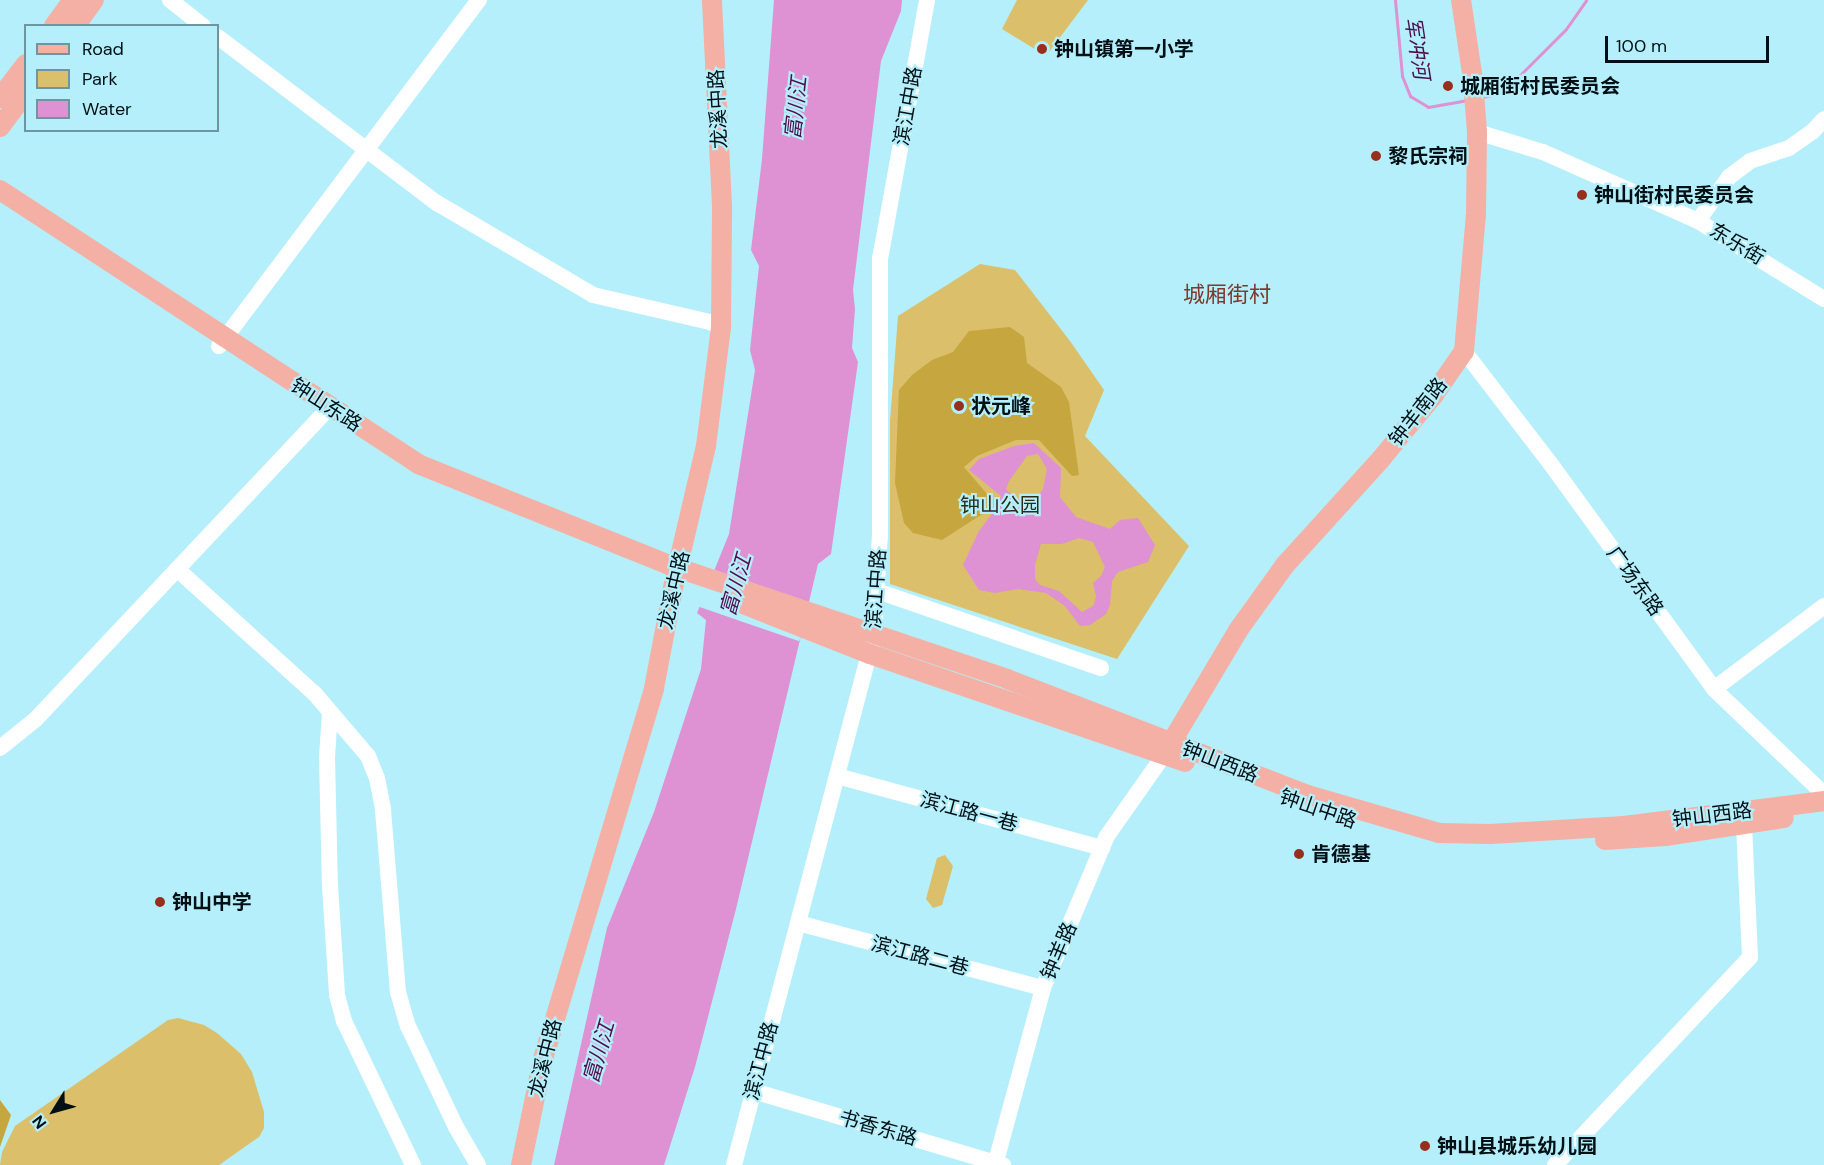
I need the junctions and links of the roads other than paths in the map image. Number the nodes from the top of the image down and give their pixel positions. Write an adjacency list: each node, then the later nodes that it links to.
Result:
1 (73, 0): 9 (main road)
2 (93, 0): 10 (main road)
3 (170, 0): 11 (street)
4 (479, 0): 19 (street)
5 (702, 0): 24 (main road, 龙溪中路)
6 (712, 0): 24 (main road, 龙溪中路)
7 (927, 0): 30 (street, 滨江中路)
8 (1461, 0): 18 (main road, 钟羊南路)
9 (55, 24)
10 (76, 24)
11 (200, 24)
12 (219, 38): 19 (street)
13 (24, 67): 15 (main road)
14 (24, 95): 17 (main road)
15 (0, 98)
16 (1824, 119): 22 (street)
17 (0, 127)
18 (1477, 132): 22 (street, 东乐街); 26 (main road, 钟羊南路)
19 (366, 150): 24 (street); 25 (street)
20 (0, 190): 25 (main road, 钟山东路)
21 (0, 202): 25 (main road, 钟山东路)
22 (1698, 221): 23 (street, 东乐街)
23 (1824, 299)
24 (715, 325): 29 (main road, 龙溪中路)
25 (222, 342): 27 (main road, 钟山东路)
26 (1464, 351): 34 (street, 广场东路); 37 (main road, 钟羊南路)
27 (328, 410): 28 (street); 29 (main road, 钟山东路)
28 (177, 569): 35 (street); 36 (street)
29 (672, 571): 32 (main road, 钟山东路); 50 (main road, 龙溪中路); 51 (main road, 龙溪中路)
30 (877, 591): 32 (street, 滨江中路); 33 (street)
31 (1824, 606): 34 (street)
32 (872, 644): 37 (main road, 钟山西路); 38 (street, 滨江中路)
33 (1101, 668)
34 (1714, 690): 39 (street, 广场东路)
35 (330, 712): 48 (street); 49 (street)
36 (0, 748)
37 (1167, 749): 40 (main road, 钟山西路); 42 (main road, 钟山中路); 43 (street, 钟羊路)
38 (837, 776): 43 (street, 滨江路一巷); 44 (street, 滨江中路)
39 (1824, 794)
40 (1824, 801)
41 (1824, 811): 42 (main road, 钟山中路)
42 (1744, 826): 53 (street)
43 (1102, 848): 45 (street, 钟羊路)
44 (798, 923): 45 (street, 滨江路二巷); 46 (street, 滨江中路)
45 (1043, 988): 47 (street, 钟羊路)
46 (753, 1091): 47 (street, 书香东路); 52 (street, 滨江中路)
47 (998, 1164)
48 (413, 1165)
49 (478, 1165)
50 (511, 1165)
51 (521, 1165)
52 (734, 1165)
53 (1555, 1165)

